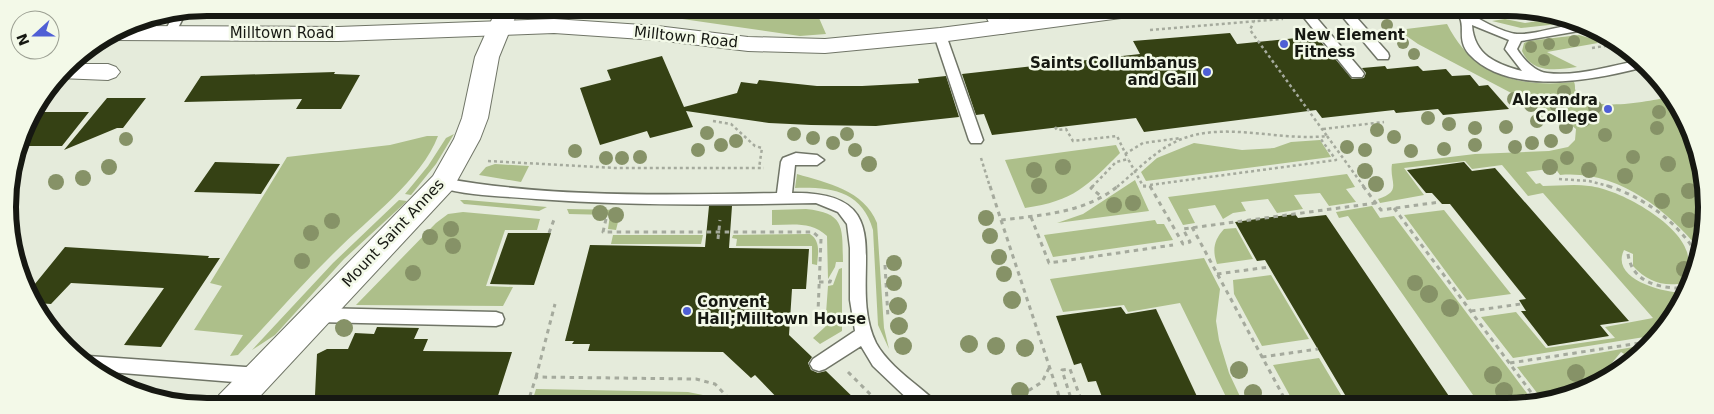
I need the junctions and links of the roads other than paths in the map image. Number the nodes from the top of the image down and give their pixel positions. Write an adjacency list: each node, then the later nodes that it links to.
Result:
1 (1029, 16): 7 (main road, Milltown Road)
2 (1309, 16): 18 (lane)
3 (1348, 16): 14 (lane)
4 (1463, 16): 19 (lane)
5 (1467, 16): 13 (lane)
6 (503, 18): 11 (main road, Milltown Road); 12 (main road, Milltown Road); 22 (main road, Mount Saint Annes)
7 (998, 18): 12 (main road, Milltown Road)
8 (178, 19): 11 (lane)
9 (1575, 29): 13 (lane)
10 (130, 33): 11 (main road, Milltown Road)
11 (170, 33)
12 (940, 35): 20 (lane)
13 (1516, 38): 19 (lane)
14 (1383, 56)
15 (1634, 65): 19 (lane)
16 (72, 72): 17 (main road)
17 (108, 72)
18 (1357, 74)
19 (1547, 78)
20 (976, 140)
21 (817, 160): 23 (lane)
22 (443, 183): 23 (lane); 24 (main road, Mount Saint Annes)
23 (784, 199): 26 (lane)
24 (316, 315): 25 (lane); 29 (main road, Mount Saint Annes)
25 (496, 319)
26 (863, 335): 28 (lane); 31 (lane)
27 (98, 364): 29 (lane)
28 (820, 364)
29 (258, 376): 30 (main road, Mount Saint Annes)
30 (238, 398)
31 (919, 398)

